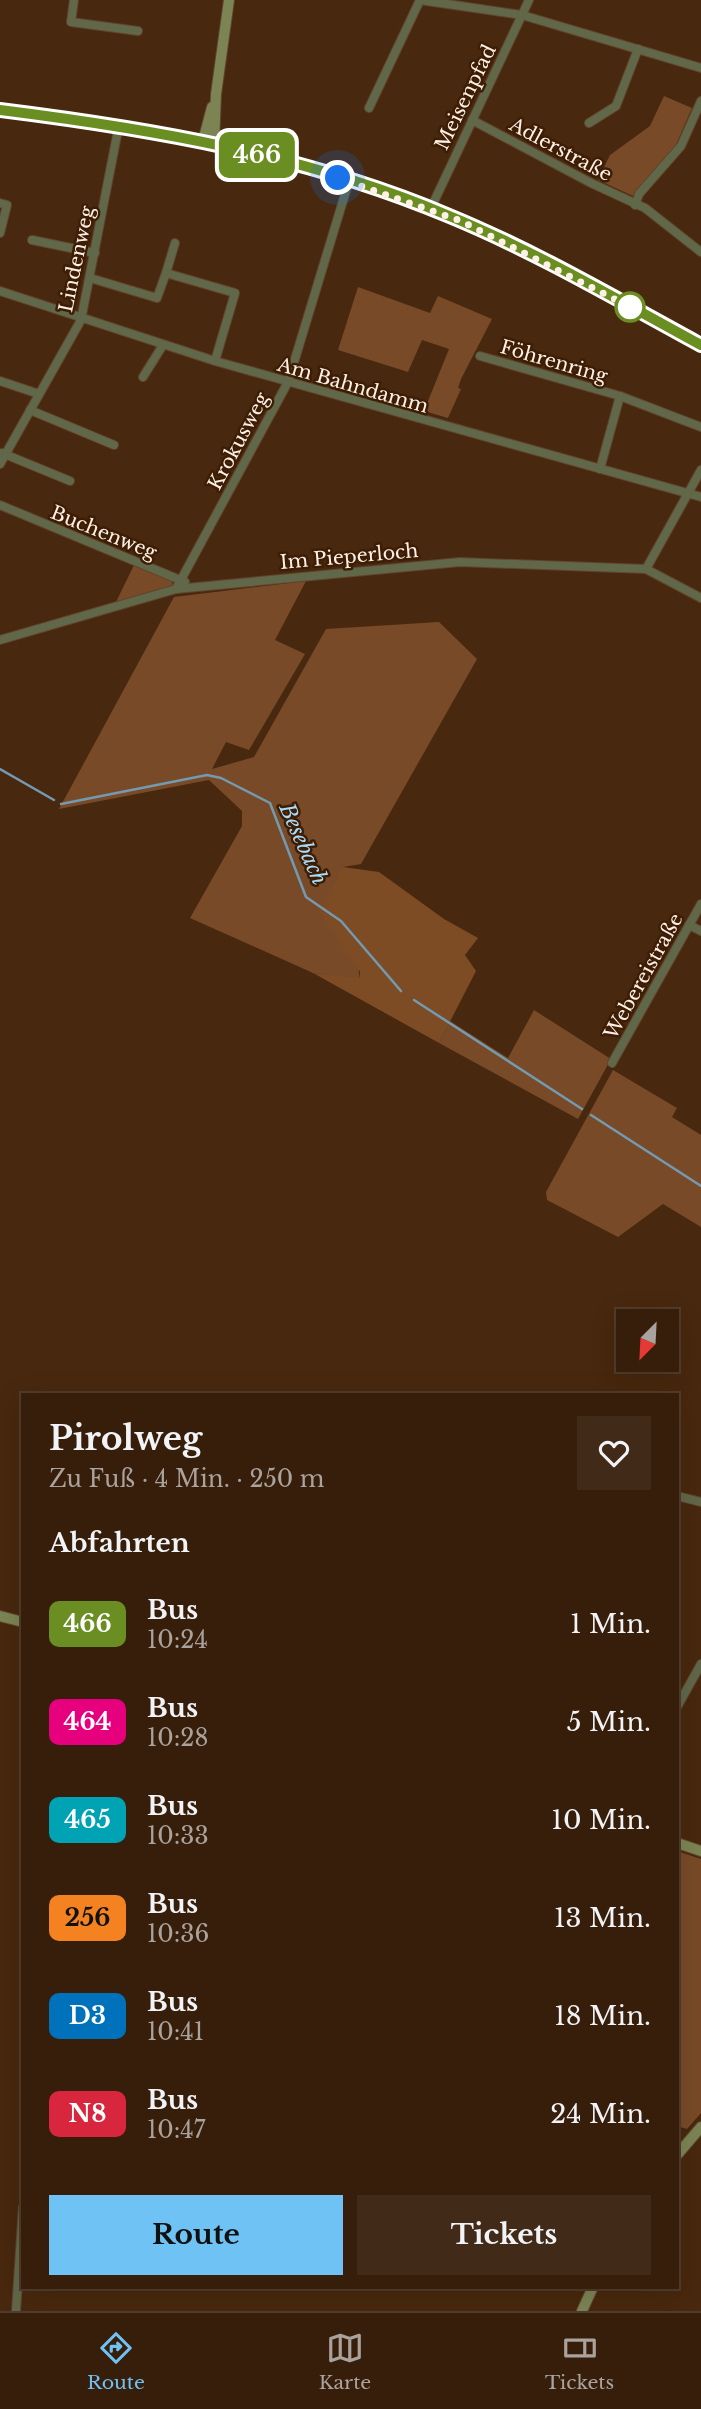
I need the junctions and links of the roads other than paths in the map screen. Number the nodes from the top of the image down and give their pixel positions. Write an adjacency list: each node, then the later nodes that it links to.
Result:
1 (74, 0): 6 (street)
2 (229, 0): 15 (street)
3 (420, 0): 5 (street); 10 (street)
4 (529, 0): 5 (street, Meisenpfad)
5 (522, 15): 7 (street); 12 (street, Meisenpfad)
6 (138, 31)
7 (638, 49): 8 (street); 13 (street)
8 (701, 68)
9 (701, 101): 18 (street)
10 (369, 108)
11 (0, 110): 14 (street)
12 (472, 120): 18 (street, Adlerstraße); 19 (street, Meisenpfad)
13 (589, 122)
14 (119, 125): 15 (street); 24 (street, Lindenweg)
15 (208, 143): 16 (street)
16 (349, 181): 19 (street); 35 (street, Krokusweg)
17 (0, 203): 20 (street)
18 (635, 205): 23 (street, Adlerstraße)
19 (431, 208): 30 (street)
20 (0, 233)
21 (32, 240): 24 (street)
22 (174, 243): 25 (street)
23 (701, 252)
24 (95, 253): 26 (street, Lindenweg)
25 (166, 273): 26 (street); 32 (street)
26 (90, 278): 28 (street, Lindenweg)
27 (0, 291): 28 (street, Am Bahndamm)
28 (81, 320): 29 (street, Am Bahndamm); 36 (street, Lindenweg)
29 (163, 345): 32 (street, Am Bahndamm); 33 (street)
30 (701, 345)
31 (480, 356): 37 (street, Föhrenring)
32 (215, 361): 35 (street, Am Bahndamm)
33 (144, 377)
34 (0, 381): 36 (street)
35 (288, 382): 43 (street, Am Bahndamm); 50 (street, Krokusweg)
36 (39, 394): 38 (street, Lindenweg)
37 (620, 396): 39 (street, Föhrenring); 43 (street, Föhrenring)
38 (30, 410): 40 (street); 41 (street, Lindenweg)
39 (701, 427)
40 (114, 445)
41 (2, 454): 42 (street, Lindenweg); 45 (street)
42 (0, 464)
43 (600, 470): 46 (street, Am Bahndamm)
44 (701, 470): 46 (street)
45 (70, 481)
46 (688, 493): 47 (street, Am Bahndamm); 49 (street)
47 (701, 497)
48 (0, 505): 50 (street, Buchenweg)
49 (646, 569): 51 (street, Im Pieperloch); 53 (street, Im Pieperloch)
50 (181, 580): 51 (street, Buchenweg); 52 (street, Krokusweg)
51 (197, 586): 52 (street, Im Pieperloch)
52 (176, 589): 54 (street, Im Pieperloch)
53 (701, 598)
54 (0, 640)
55 (701, 904): 56 (street, Webereistraße)
56 (689, 925): 57 (street); 58 (street, Webereistraße)
57 (701, 931)
58 (612, 1063)
59 (679, 1496): 60 (street)
60 (701, 1502)
61 (0, 1616): 62 (street)
62 (21, 1621)
63 (701, 1664): 64 (street)
64 (679, 1703)
65 (679, 1844): 66 (street)
66 (701, 1851)
67 (701, 2127): 68 (street)
68 (679, 2153)
69 (21, 2237): 71 (street)
70 (592, 2289): 72 (street)
71 (16, 2311)
72 (582, 2311)

